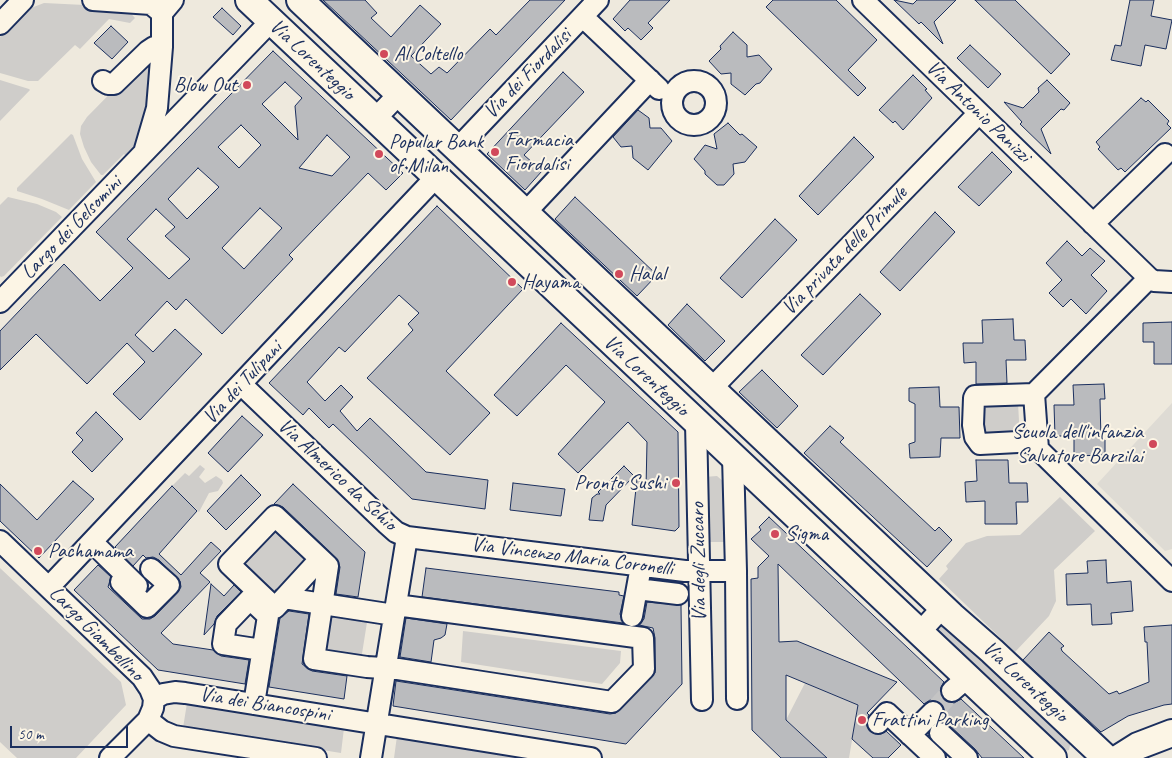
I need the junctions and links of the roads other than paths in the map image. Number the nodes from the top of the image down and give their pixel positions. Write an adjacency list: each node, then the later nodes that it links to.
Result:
1 (23, 0): 10 (street)
2 (93, 0): 7 (street, Largo dei Gelsomini)
3 (249, 0): 9 (main road, Via Lorenteggio)
4 (301, 0): 14 (main road, Via Lorenteggio)
5 (598, 0): 8 (street, Via dei Fiordalisi)
6 (872, 3): 16 (street, Via Antonio Panizzi)
7 (160, 4): 11 (street, Largo dei Gelsomini)
8 (583, 17): 13 (street); 18 (street, Via dei Fiordalisi)
9 (271, 21): 17 (main road, Via Lorenteggio); 19 (street, Largo dei Gelsomini)
10 (0, 24)
11 (162, 47): 12 (street); 19 (street, Largo dei Gelsomini)
12 (103, 80)
13 (650, 80): 15 (street); 22 (street)
14 (399, 94): 17 (street); 18 (main road, Via Lorenteggio)
15 (672, 100)
16 (979, 113): 23 (street, Via Antonio Panizzi); 28 (street, Via privata delle Primule)
17 (375, 119): 21 (main road, Via Lorenteggio)
18 (457, 149): 22 (main road, Via Lorenteggio)
19 (143, 154): 26 (street, Largo dei Gelsomini)
20 (1165, 154): 23 (street)
21 (436, 177): 27 (street, Via dei Tulipani); 30 (main road, Via Lorenteggio)
22 (525, 213): 28 (main road, Via Lorenteggio)
23 (1093, 224): 24 (street, Via Antonio Panizzi)
24 (1149, 278): 25 (street); 29 (street)
25 (1172, 282)
26 (0, 302)
27 (242, 385): 33 (street, Via Almerico da Schio); 35 (street, Via dei Tulipani)
28 (711, 389): 49 (main road, Via Lorenteggio)
29 (1034, 394): 31 (street); 31 (street)
30 (696, 423): 32 (main road, Via Lorenteggio); 39 (street, Via degli Zuccaro)
31 (1036, 440): 41 (street)
32 (733, 456): 40 (street, Via degli Zuccaro); 52 (main road, Via Lorenteggio)
33 (407, 537): 37 (street, Via Vincenzo Maria Coronelli); 50 (street, Via Almerico da Schio)
34 (0, 541): 43 (street, Largo Giambellino)
35 (92, 542): 43 (street, Via dei Tulipani); 46 (street)
36 (320, 559): 47 (street); 47 (street); 48 (street)
37 (641, 566): 39 (street, Via Vincenzo Maria Coronelli); 44 (street)
38 (152, 569): 46 (street)
39 (700, 571): 40 (street, Via Vincenzo Maria Coronelli); 57 (street, Via degli Zuccaro)
40 (736, 571): 56 (street, Via degli Zuccaro)
41 (1172, 581)
42 (122, 582): 46 (street)
43 (50, 587): 55 (street, Largo Giambellino)
44 (637, 589): 45 (street); 51 (street)
45 (678, 594)
46 (153, 601)
47 (279, 603): 48 (street); 58 (street)
48 (322, 604): 50 (street); 54 (street)
49 (943, 608): 52 (street); 73 (main road, Via Lorenteggio)
50 (395, 610): 54 (street, Via Almerico da Schio); 54 (street)
51 (632, 616)
52 (920, 632): 72 (main road, Via Lorenteggio)
53 (262, 650): 58 (street)
54 (385, 668): 61 (street, Via Almerico da Schio)
55 (154, 699): 58 (street, Via dei Biancospini); 60 (street, Largo Giambellino)
56 (738, 699)
57 (702, 700)
58 (258, 704): 61 (street, Via dei Biancospini)
59 (933, 712): 65 (street)
60 (148, 720): 66 (street, Largo Giambellino); 67 (street, Via dei Biancospini)
61 (377, 722): 68 (street); 69 (street, Via dei Biancospini)
62 (878, 723): 65 (street)
63 (940, 733): 71 (street)
64 (1172, 733): 74 (main road)
65 (910, 735): 70 (street)
66 (110, 758)
67 (316, 758)
68 (371, 758)
69 (591, 758)
70 (935, 758)
71 (967, 758)
72 (1053, 758)
73 (1106, 758)
74 (1119, 758)

